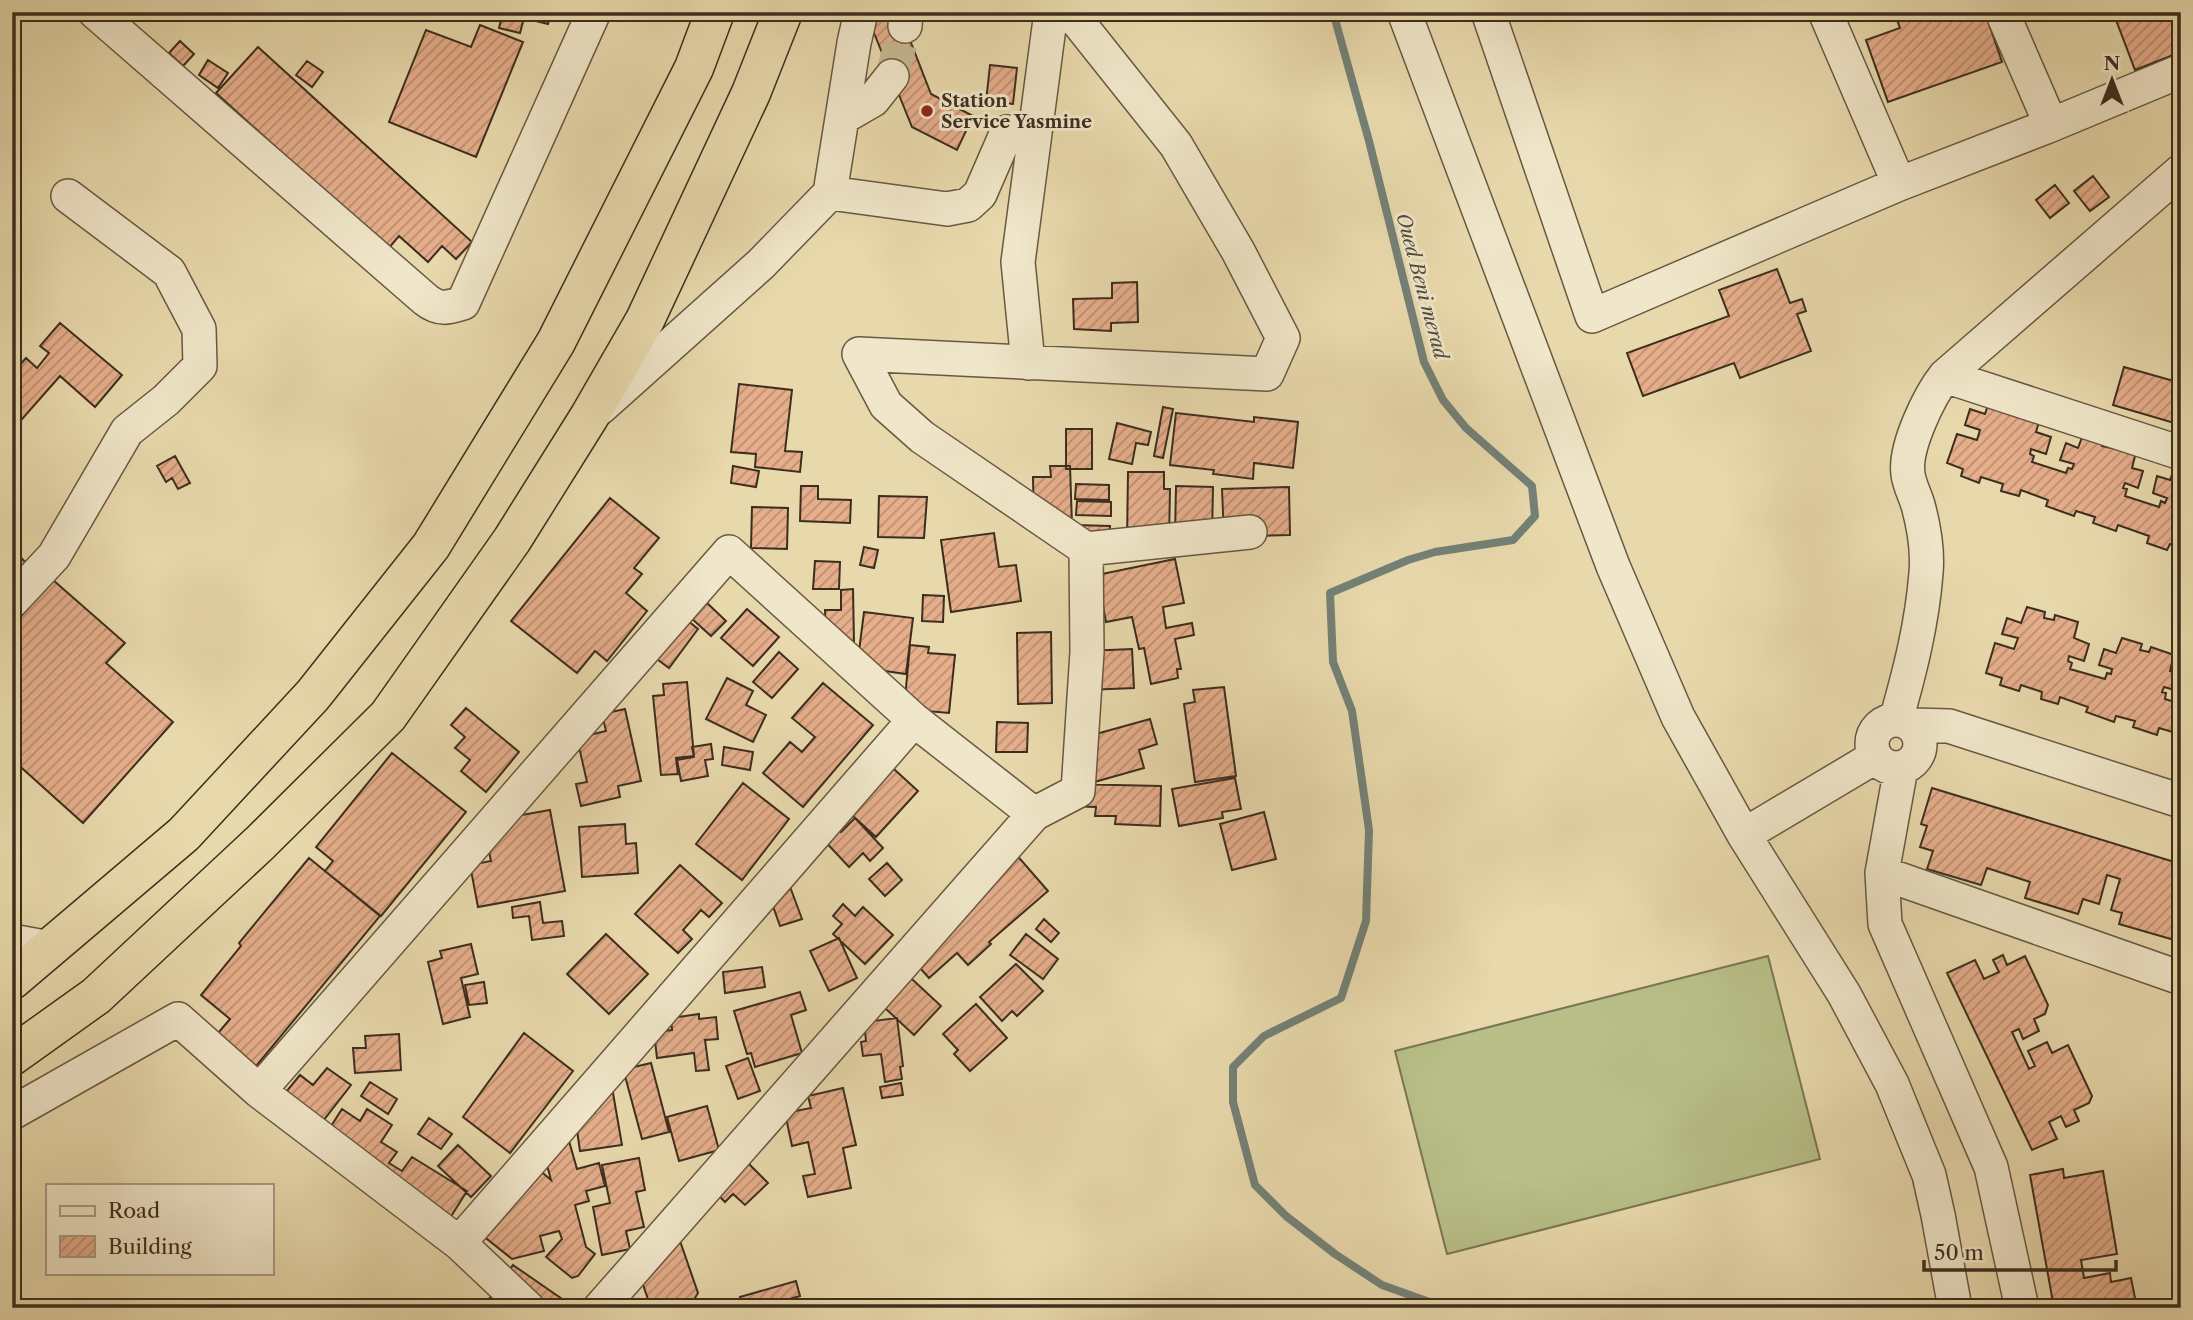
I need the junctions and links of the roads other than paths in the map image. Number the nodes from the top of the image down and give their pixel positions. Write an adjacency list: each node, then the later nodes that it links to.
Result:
1 (95, 12): 2 (street)
2 (594, 12)
3 (715, 12): 36 (highway)
4 (783, 12): 23 (highway)
5 (861, 12): 14 (street)
6 (1051, 12): 21 (street)
7 (1070, 12): 21 (street)
8 (1404, 12): 33 (street)
9 (1489, 12): 18 (street)
10 (1825, 12): 18 (street)
11 (2002, 12): 15 (street)
12 (2181, 71): 15 (street)
13 (892, 76): 14 (street)
14 (842, 118): 19 (street)
15 (2051, 125): 18 (street)
16 (1007, 132): 19 (street)
17 (2181, 171): 22 (street)
18 (1899, 184)
19 (830, 193): 23 (street)
20 (68, 196): 27 (street)
21 (1028, 363): 26 (street)
22 (1945, 376): 24 (street); 29 (street)
23 (589, 417): 39 (highway)
24 (2181, 453)
25 (1250, 532): 26 (street)
26 (1086, 549): 32 (street)
27 (12, 601)
28 (915, 720): 32 (street); 40 (street); 42 (street)
29 (1904, 722): 30 (street); 31 (street)
30 (1888, 762): 33 (street); 34 (street)
31 (2181, 801)
32 (1034, 814): 44 (street)
33 (1744, 835): 45 (street)
34 (1882, 873): 37 (street); 46 (street)
35 (12, 941): 36 (street)
36 (50, 948): 38 (highway)
37 (2181, 978)
38 (12, 980)
39 (12, 1056)
40 (258, 1091): 41 (street); 42 (street)
41 (12, 1113)
42 (459, 1242): 43 (street)
43 (528, 1308)
44 (600, 1308)
45 (1955, 1308)
46 (2022, 1308)

